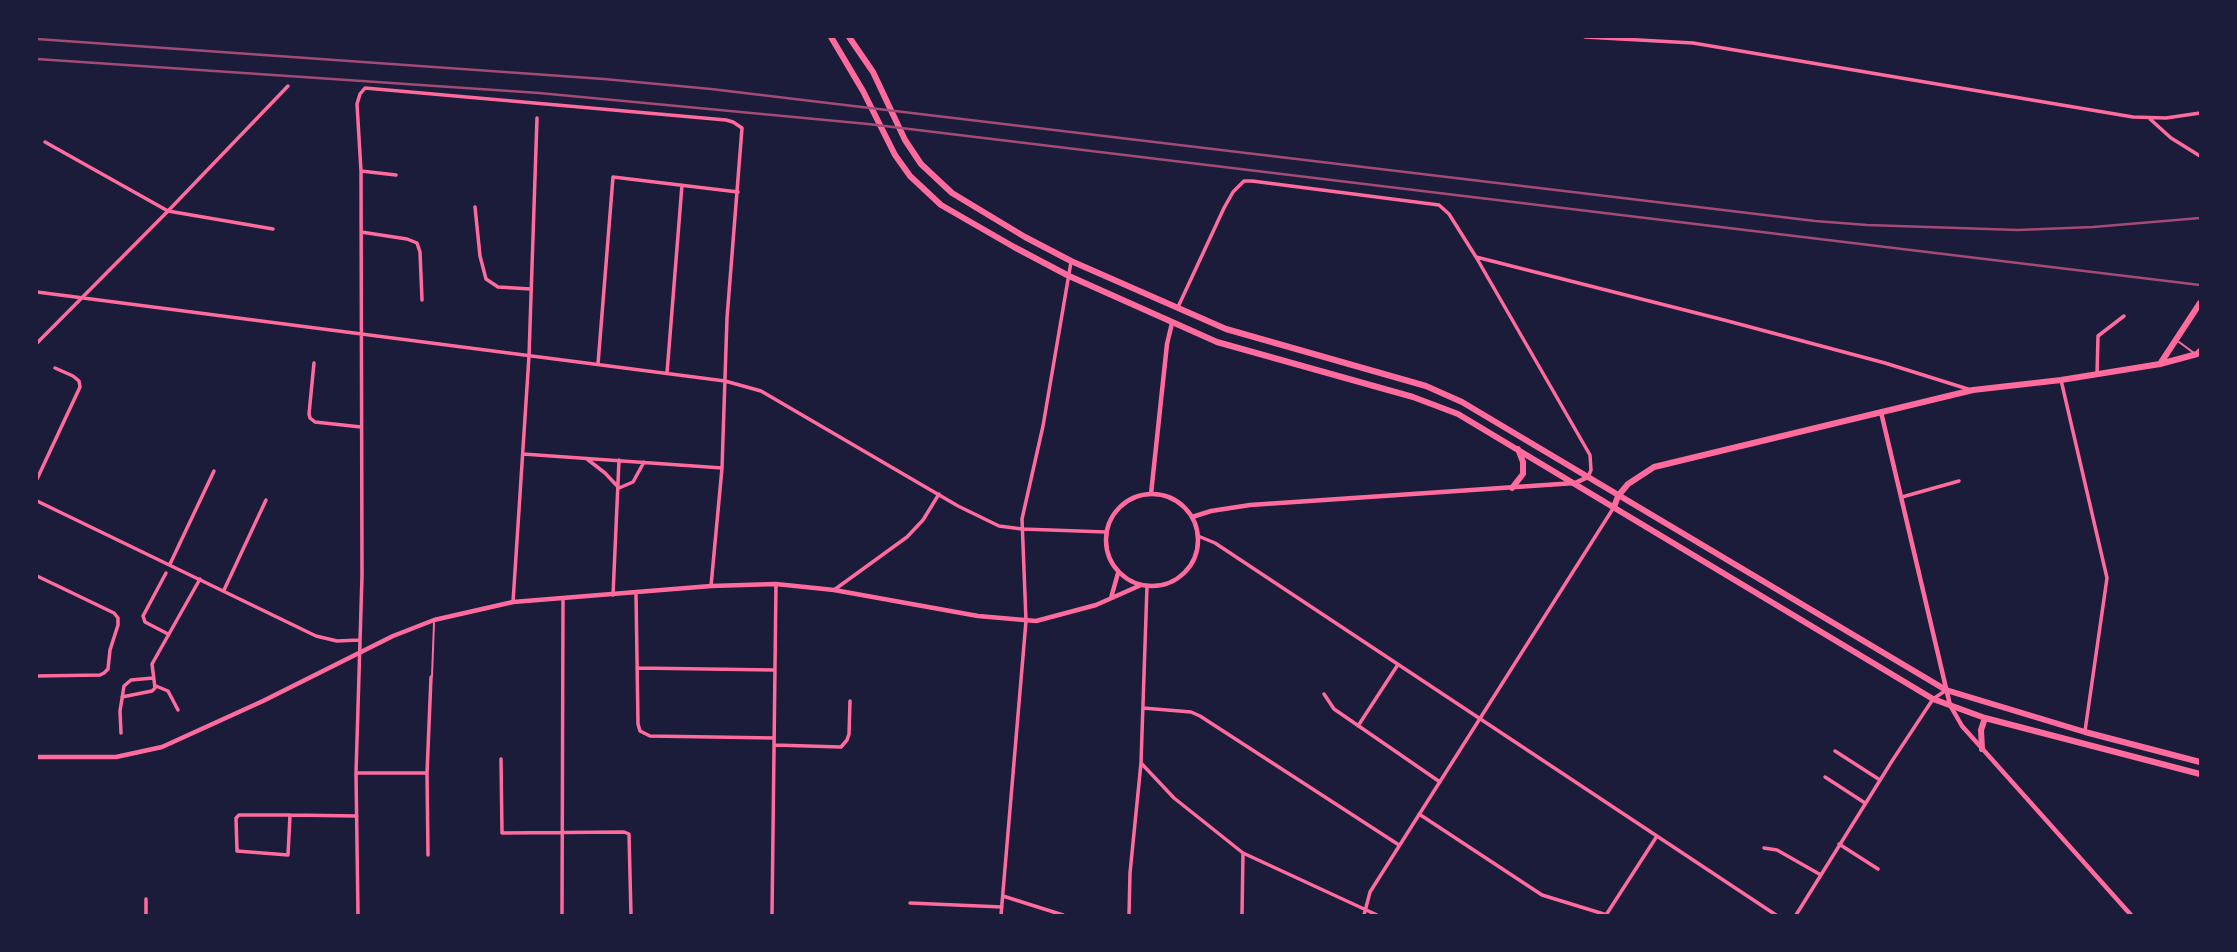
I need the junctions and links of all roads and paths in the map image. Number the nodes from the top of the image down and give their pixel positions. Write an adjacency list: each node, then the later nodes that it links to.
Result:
1 (831, 37): 20 (main road)
2 (849, 37): 19 (main road)
3 (1585, 37): 7 (street)
4 (288, 86): 15 (street)
5 (2200, 113): 7 (street)
6 (537, 118): 21 (street)
7 (2150, 119): 9 (street)
8 (45, 142): 15 (street)
9 (2200, 156)
10 (361, 171): 11 (street); 13 (street); 17 (street)
11 (396, 175)
12 (681, 185): 13 (street); 35 (street); 38 (street)
13 (738, 192): 41 (street)
14 (475, 207): 21 (street)
15 (169, 211): 16 (street); 23 (street)
16 (273, 229)
17 (361, 232): 24 (street); 29 (street)
18 (1476, 257): 26 (street); 42 (street); 52 (street)
19 (1071, 261): 20 (street); 26 (main road)
20 (1069, 276): 28 (main road); 66 (street)
21 (531, 289): 33 (street)
22 (37, 292): 23 (street)
23 (81, 298): 29 (street); 31 (street)
24 (422, 300)
25 (2200, 303): 30 (main road)
26 (1177, 309): 52 (main road)
27 (2124, 316): 39 (street)
28 (1172, 323): 45 (main road); 59 (street)
29 (360, 333): 33 (street); 44 (street)
30 (2175, 340): 32 (lane); 36 (main road)
31 (37, 343)
32 (2199, 353): 36 (main road)
33 (528, 356): 35 (street); 46 (street)
34 (314, 363): 44 (street)
35 (598, 364): 38 (street)
36 (2161, 364): 39 (main road)
37 (55, 368): 53 (street)
38 (667, 373): 41 (street)
39 (2097, 374): 40 (main road)
40 (2061, 380): 42 (main road); 107 (street)
41 (725, 381): 50 (street); 58 (street)
42 (1973, 390): 43 (main road)
43 (1881, 411): 60 (main road); 61 (street)
44 (361, 427): 87 (street)
45 (1518, 449): 55 (main road); 57 (main road)
46 (523, 454): 47 (street); 83 (street)
47 (585, 458): 48 (street); 56 (street)
48 (619, 460): 49 (street); 56 (street)
49 (644, 462): 50 (street); 56 (street)
50 (722, 468): 75 (street)
51 (214, 471): 69 (street)
52 (1587, 477): 55 (street); 60 (main road)
53 (37, 479)
54 (1959, 481): 61 (street)
55 (1575, 483): 57 (street); 64 (main road)
56 (619, 488): 80 (street)
57 (1512, 488): 65 (street)
58 (939, 494): 66 (street); 78 (street)
59 (1151, 494): 65 (street); 67 (street)
60 (1618, 496): 64 (main road); 96 (main road)
61 (1902, 497): 96 (street)
62 (266, 500): 77 (street)
63 (37, 501): 69 (street)
64 (1614, 507): 99 (main road); 104 (street)
65 (1192, 517): 68 (street)
66 (1022, 529): 67 (street); 85 (street)
67 (1106, 532): 70 (street)
68 (1198, 536): 76 (street); 89 (street)
69 (169, 565): 73 (street)
70 (1118, 572): 76 (street); 82 (street)
71 (166, 573): 86 (street)
72 (37, 576): 92 (street)
73 (200, 579): 77 (street); 86 (street)
74 (776, 584): 75 (street); 78 (street); 91 (street)
75 (711, 586): 79 (street)
76 (1144, 586): 82 (street); 102 (street)
77 (224, 590): 87 (street)
78 (834, 590): 85 (street)
79 (636, 594): 80 (street); 90 (street)
80 (613, 595): 81 (street)
81 (563, 598): 83 (street); 127 (street)
82 (1111, 598): 85 (street)
83 (513, 602): 84 (street)
84 (435, 620): 88 (street); 93 (lane)
85 (1026, 621): 136 (street)
86 (168, 634): 94 (street)
87 (359, 640): 88 (street)
88 (358, 652): 113 (street); 117 (street)
89 (1397, 665): 104 (street); 106 (street)
90 (637, 668): 91 (street); 109 (street)
91 (775, 670): 109 (street)
92 (37, 676)
93 (431, 677): 118 (street)
94 (153, 678): 95 (street); 98 (street)
95 (156, 686): 98 (street); 103 (street)
96 (1946, 690): 99 (street); 101 (street); 107 (main road)
97 (1324, 694): 106 (street)
98 (121, 697): 108 (street)
99 (1933, 699): 101 (main road); 121 (street)
100 (850, 701): 110 (street)
101 (1950, 705): 105 (main road); 111 (street)
102 (1143, 708): 116 (street); 130 (street)
103 (178, 710)
104 (1480, 718): 122 (street); 128 (street)
105 (1985, 718): 111 (main road); 119 (main road)
106 (1358, 726): 122 (street)
107 (2085, 732): 115 (main road)
108 (121, 733)
109 (774, 738): 110 (street)
110 (774, 745): 145 (street)
111 (1982, 749): 154 (street)
112 (1835, 751): 121 (street)
113 (37, 757)
114 (501, 759): 127 (street)
115 (2200, 762)
116 (1141, 763): 132 (street); 148 (street)
117 (356, 773): 118 (street); 126 (street)
118 (428, 773): 133 (street)
119 (2200, 774)
120 (1825, 777): 123 (street)
121 (1880, 780): 123 (street)
122 (1440, 782): 124 (street)
123 (1866, 803): 129 (street)
124 (1419, 814): 130 (street); 151 (street)
125 (290, 815): 125 (street); 126 (street)
126 (357, 816): 142 (street)
127 (562, 832): 143 (street); 144 (street)
128 (1657, 836): 151 (street); 152 (street)
129 (1839, 844): 134 (street); 135 (street)
130 (1400, 845): 140 (street)
131 (1765, 848): 135 (street)
132 (1243, 853): 140 (street); 149 (street)
133 (428, 855)
134 (1878, 869)
135 (1821, 875): 153 (street)
136 (1003, 896): 139 (street); 147 (street)
137 (146, 900): 141 (street)
138 (910, 903): 139 (street)
139 (1002, 907): 146 (street)
140 (1364, 912): 150 (street)
141 (146, 915)
142 (358, 915)
143 (562, 915)
144 (631, 915)
145 (772, 915)
146 (1001, 915)
147 (1063, 915)
148 (1129, 915)
149 (1242, 915)
150 (1377, 915)
151 (1606, 915)
152 (1776, 915)
153 (1796, 915)
154 (2131, 915)

